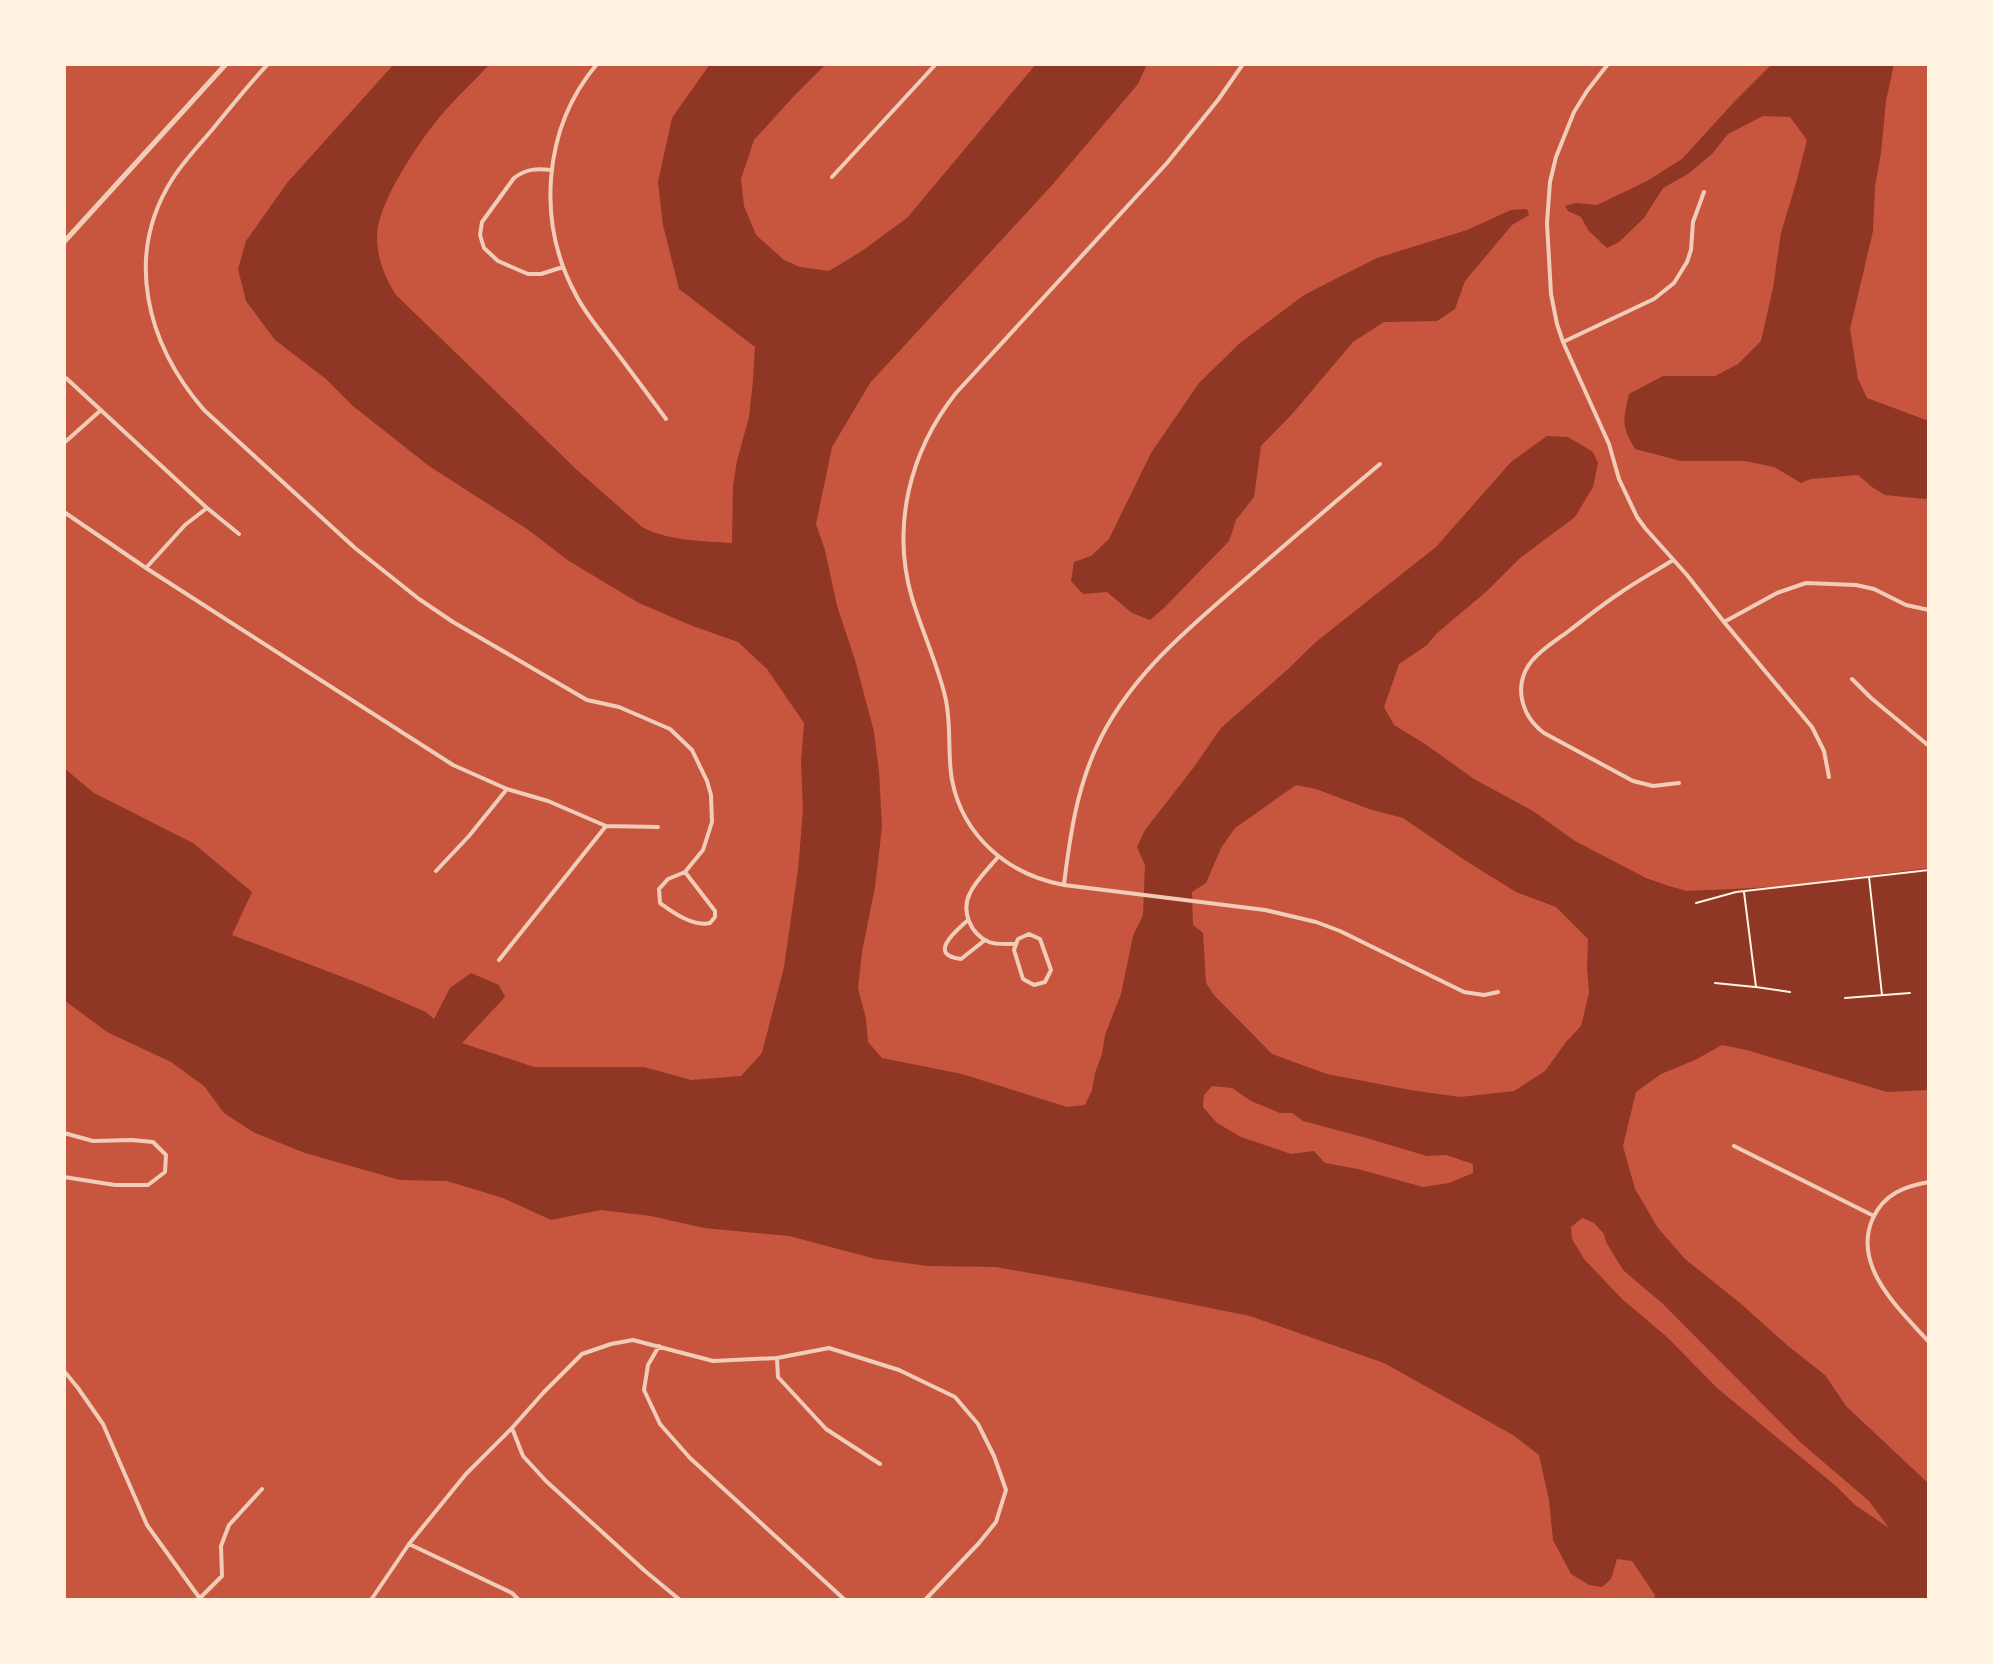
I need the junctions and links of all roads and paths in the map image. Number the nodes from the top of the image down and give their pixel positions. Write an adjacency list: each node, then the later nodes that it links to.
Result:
1 (226, 64): 10 (street)
2 (268, 64): 35 (street)
3 (597, 64): 7 (street)
4 (936, 64): 8 (street)
5 (1608, 64): 12 (street)
6 (1240, 65): 32 (street)
7 (551, 170): 11 (street); 11 (street)
8 (832, 177)
9 (1704, 192): 12 (street)
10 (64, 242)
11 (563, 267): 15 (street)
12 (1563, 342): 21 (street)
13 (66, 378): 14 (street)
14 (102, 409): 16 (street); 18 (street)
15 (666, 419)
16 (64, 443)
17 (1380, 464): 37 (street)
18 (207, 508): 20 (street); 22 (street)
19 (64, 512): 22 (street)
20 (239, 534)
21 (1673, 560): 24 (street); 28 (street)
22 (146, 568): 29 (street)
23 (1929, 610): 24 (street)
24 (1724, 622): 27 (street)
25 (1852, 679): 26 (street)
26 (1929, 746)
27 (1829, 777)
28 (1679, 783)
29 (507, 789): 30 (street); 34 (street)
30 (606, 826): 31 (street); 43 (street)
31 (658, 827)
32 (998, 857): 37 (street); 40 (street)
33 (1929, 870): 36 (path)
34 (436, 871)
35 (685, 872): 35 (street)
36 (1869, 877): 38 (path); 49 (path)
37 (1064, 885): 46 (street)
38 (1744, 891): 39 (path); 45 (path)
39 (1696, 903)
40 (968, 920): 41 (street); 41 (street)
41 (985, 940): 42 (street)
42 (1015, 944): 42 (street)
43 (499, 960)
44 (1715, 983): 45 (path)
45 (1756, 987): 47 (path)
46 (1498, 992)
47 (1790, 992)
48 (1910, 993): 49 (path)
49 (1882, 995): 50 (path)
50 (1845, 998)
51 (64, 1133): 53 (street)
52 (1734, 1146): 55 (street)
53 (64, 1177)
54 (1929, 1182): 55 (street)
55 (1874, 1216): 56 (street)
56 (1929, 1342)
57 (659, 1346): 58 (street); 60 (street); 68 (street)
58 (777, 1358): 61 (street); 69 (street)
59 (64, 1371): 64 (street)
60 (512, 1428): 63 (street); 67 (street)
61 (880, 1464)
62 (262, 1489): 64 (street)
63 (409, 1544): 65 (street); 66 (street)
64 (200, 1600)
65 (371, 1600)
66 (519, 1600)
67 (680, 1600)
68 (845, 1600)
69 (925, 1600)

